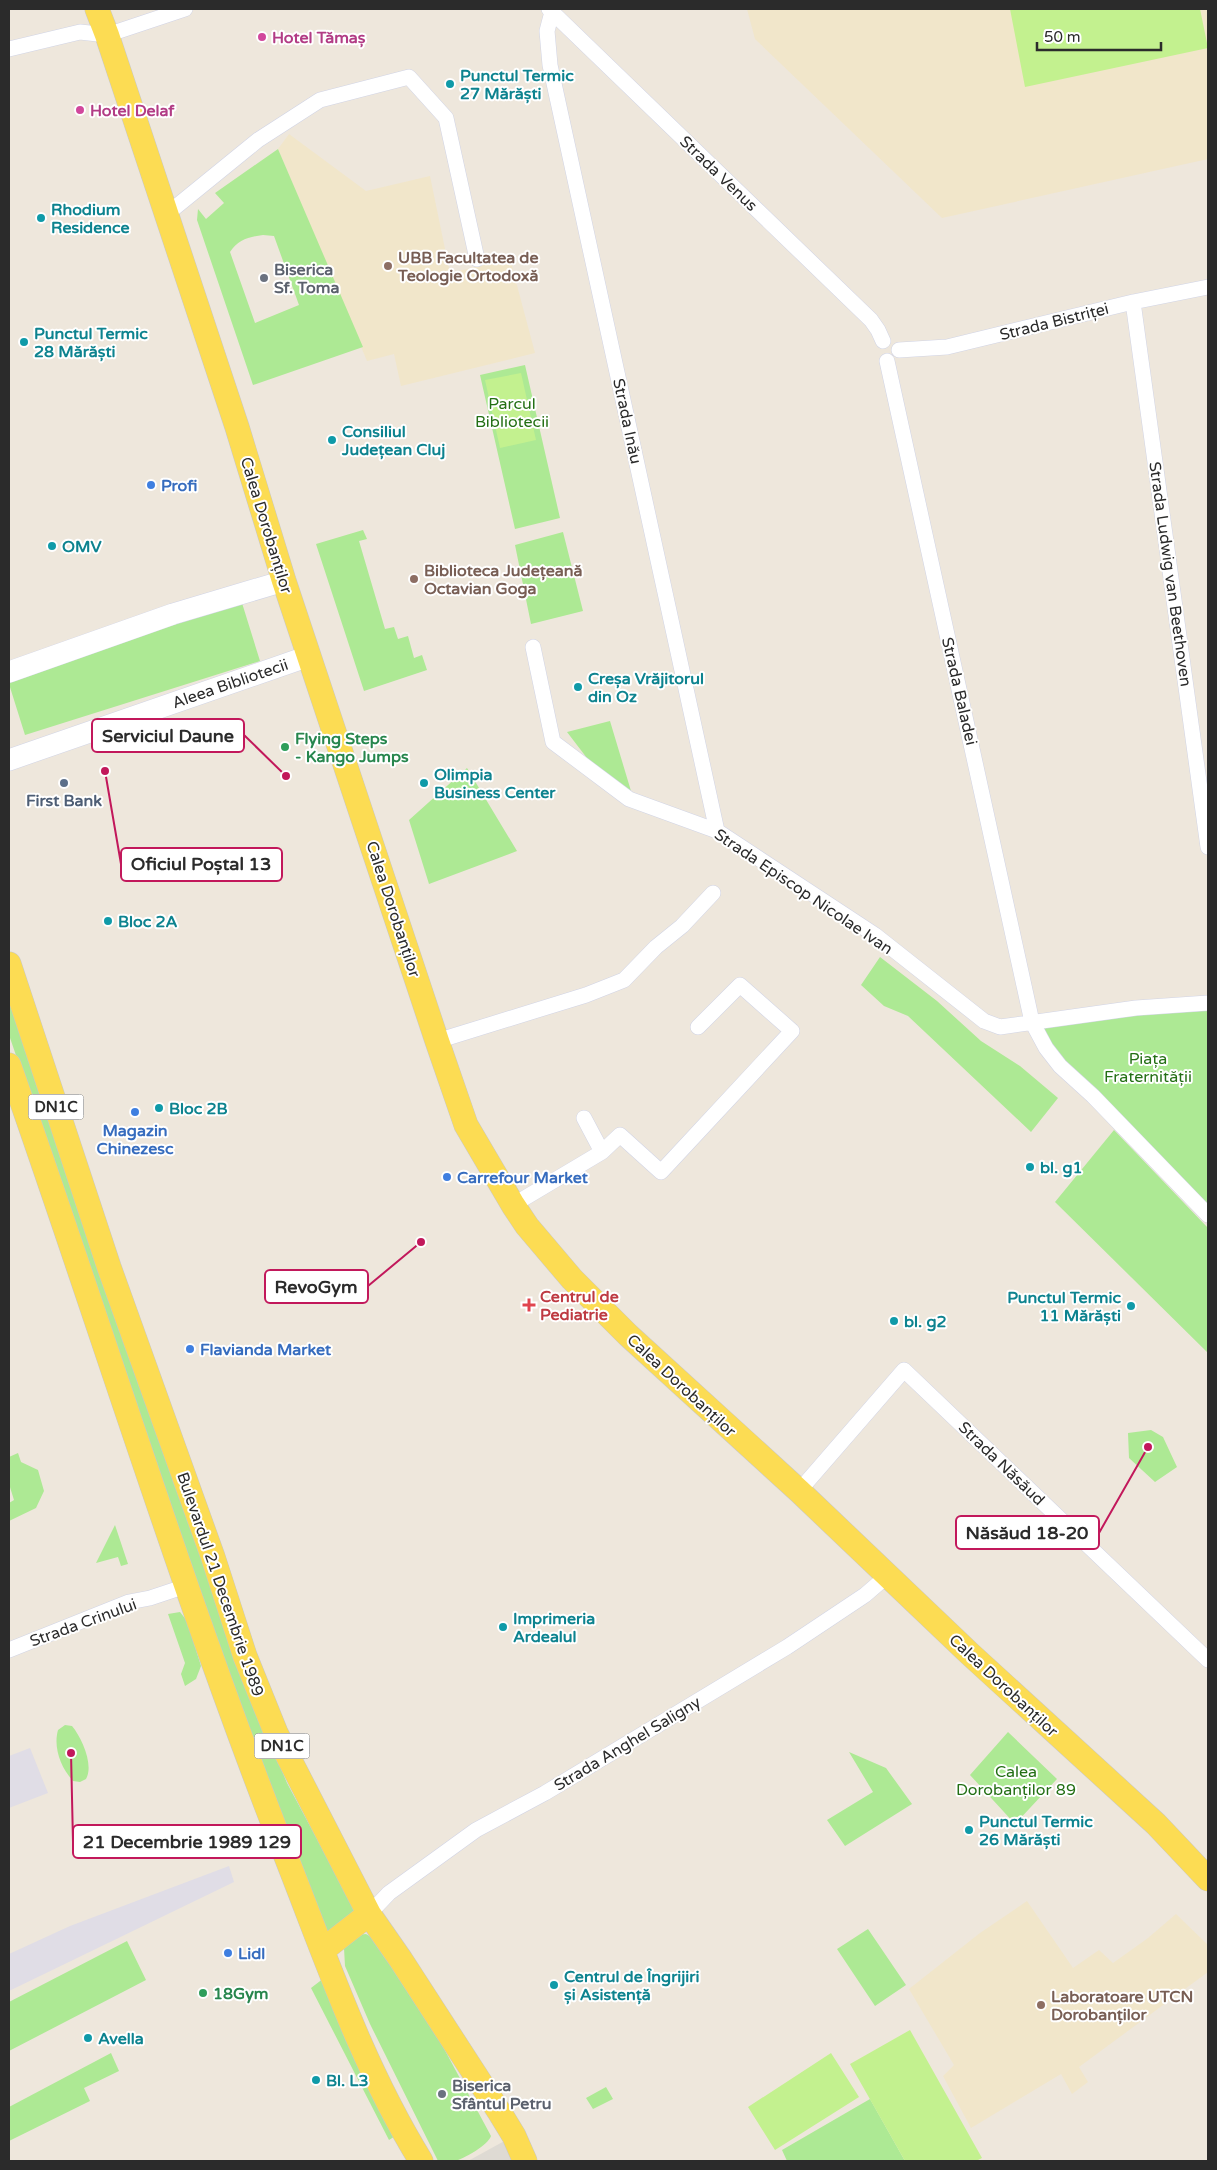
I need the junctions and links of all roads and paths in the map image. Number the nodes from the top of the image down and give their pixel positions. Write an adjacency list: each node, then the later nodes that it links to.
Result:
1 (97, 9): 4 (main road, Calea Dorobanților)
2 (185, 9): 4 (street)
3 (550, 10): 10 (street, Strada Venus); 18 (street, Strada Inău)
4 (107, 34): 5 (street); 6 (main road, Calea Dorobanților)
5 (9, 49)
6 (167, 214): 7 (street); 13 (main road, Calea Dorobanților)
7 (477, 259)
8 (1208, 287): 9 (street, Strada Bistriței)
9 (1133, 302): 11 (street, Strada Bistriței); 19 (street, Strada Ludwig van Beethoven)
10 (883, 341): 11 (street); 12 (street)
11 (900, 350): 12 (street)
12 (887, 361): 23 (street, Strada Baladei)
13 (284, 580): 15 (main road, Calea Dorobanților); 16 (main road)
14 (533, 647): 18 (street, Strada Episcop Nicolae Ivan)
15 (309, 656): 17 (main road, Aleea Bibliotecii); 25 (main road, Calea Dorobanților)
16 (9, 672)
17 (9, 760)
18 (717, 831): 23 (street, Strada Episcop Nicolae Ivan)
19 (1208, 847)
20 (713, 893): 25 (street)
21 (9, 964): 37 (main road, Bulevardul 21 Decembrie 1989 / DN1C)
22 (1208, 1003): 23 (street)
23 (1032, 1022): 30 (street)
24 (698, 1027): 28 (street)
25 (437, 1041): 29 (main road, Calea Dorobanților)
26 (9, 1065): 33 (main road, Bulevardul 21 Decembrie 1989 / DN1C)
27 (584, 1118): 28 (street)
28 (602, 1152): 29 (street)
29 (513, 1205): 31 (main road, Calea Dorobanților)
30 (1208, 1215)
31 (799, 1491): 32 (main road, Calea Dorobanților); 35 (street, Strada Năsăud)
32 (887, 1576): 36 (main road, Calea Dorobanților); 37 (street, Strada Anghel Saligny)
33 (186, 1586): 34 (street, Strada Crinului); 38 (main road, Bulevardul 21 Decembrie 1989 / DN1C)
34 (9, 1650)
35 (1208, 1660)
36 (1208, 1879)
37 (369, 1914): 38 (main road); 40 (main road, Bulevardul 21 Decembrie 1989 / DN1C)
38 (323, 1950): 39 (main road, Bulevardul 21 Decembrie 1989 / DN1C)
39 (421, 2161)
40 (525, 2161)

